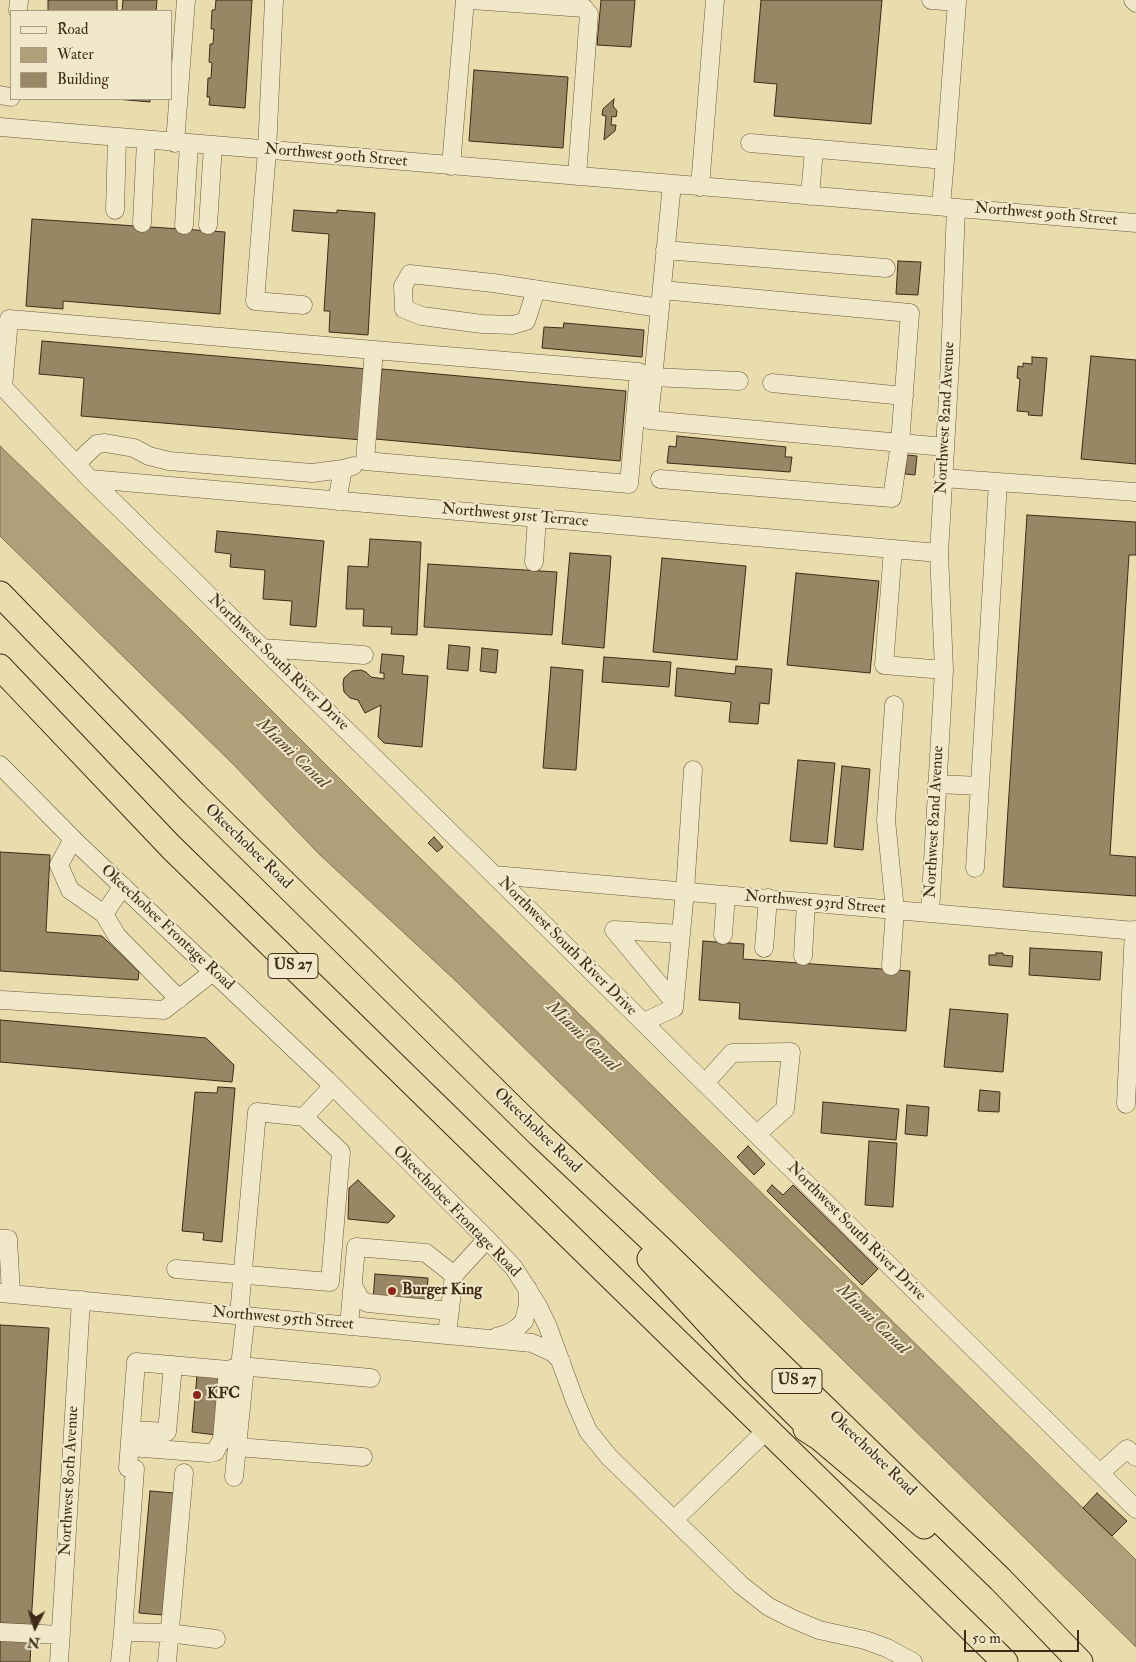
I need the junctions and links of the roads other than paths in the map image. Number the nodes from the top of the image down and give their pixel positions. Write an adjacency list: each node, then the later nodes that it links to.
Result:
1 (186, 0): 14 (street)
2 (274, 0): 17 (street)
3 (465, 0): 19 (street)
4 (471, 0): 9 (street)
5 (715, 0): 22 (street)
6 (931, 0): 18 (street, Northwest 82nd Avenue)
7 (1133, 0): 8 (street)
8 (1136, 3)
9 (585, 4): 20 (street)
10 (8, 110): 11 (street, Northwest 90th Street)
11 (117, 138): 12 (street, Northwest 90th Street); 25 (street)
12 (146, 141): 14 (street, Northwest 90th Street); 27 (street)
13 (750, 143): 16 (street)
14 (182, 144): 15 (street, Northwest 90th Street); 28 (street)
15 (213, 146): 17 (street, Northwest 90th Street); 29 (street)
16 (814, 149): 18 (street); 23 (street)
17 (267, 151): 19 (street, Northwest 90th Street); 34 (street)
18 (945, 160): 24 (street, Northwest 82nd Avenue)
19 (451, 166): 20 (street, Northwest 90th Street)
20 (577, 176): 21 (street, Northwest 90th Street)
21 (672, 184): 22 (street); 30 (street)
22 (700, 187): 23 (street)
23 (810, 196): 24 (street)
24 (948, 207): 26 (street, Northwest 90th Street); 43 (street, Northwest 82nd Avenue)
25 (115, 210)
26 (1136, 222)
27 (142, 223)
28 (184, 225)
29 (208, 225)
30 (665, 250): 31 (street); 33 (street)
31 (886, 268)
32 (536, 290): 32 (street); 35 (street)
33 (662, 290): 35 (street); 41 (street)
34 (303, 305)
35 (660, 308): 37 (street)
36 (374, 350): 40 (street); 44 (street); 44 (street)
37 (653, 377): 38 (street); 42 (street)
38 (739, 381)
39 (772, 383): 41 (street)
40 (2, 386): 45 (street, Northwest South River Drive)
41 (904, 396): 42 (street)
42 (900, 443): 43 (street); 50 (street)
43 (945, 447): 48 (street, Northwest 82nd Avenue)
44 (365, 461): 47 (street)
45 (76, 464): 46 (street); 49 (street, Northwest South River Drive)
46 (229, 466): 47 (street); 52 (street)
47 (343, 469): 54 (street)
48 (943, 478): 51 (street); 57 (street, Northwest 82nd Avenue)
49 (90, 479): 52 (street, Northwest 91st Terrace); 60 (street, Northwest South River Drive)
50 (660, 479)
51 (998, 482): 53 (street); 68 (street)
52 (226, 491): 54 (street, Northwest 91st Terrace)
53 (1136, 492)
54 (337, 501): 55 (street, Northwest 91st Terrace)
55 (537, 518): 56 (street, Northwest 91st Terrace); 58 (street)
56 (893, 549): 57 (street, Northwest 91st Terrace); 63 (street)
57 (939, 553): 63 (street, Northwest 82nd Avenue)
58 (534, 562)
59 (0, 594): 95 (highway, Okeechobee Road / US 27)
60 (262, 648): 61 (street); 71 (street, Northwest South River Drive)
61 (364, 655)
62 (0, 667): 116 (highway, US 27)
63 (944, 670): 67 (street, Northwest 82nd Avenue)
64 (894, 705): 77 (street)
65 (0, 766): 69 (street, Okeechobee Frontage Road)
66 (693, 770): 73 (street)
67 (937, 784): 68 (street); 78 (street, Northwest 82nd Avenue)
68 (980, 786): 70 (street)
69 (73, 839): 72 (street, Okeechobee Frontage Road); 79 (street)
70 (975, 868)
71 (494, 875): 73 (street, Northwest 93rd Street); 90 (street, Northwest South River Drive)
72 (123, 886): 79 (street); 86 (street, Okeechobee Frontage Road)
73 (685, 891): 74 (street, Northwest 93rd Street); 81 (street)
74 (726, 895): 75 (street, Northwest 93rd Street); 82 (street)
75 (768, 898): 76 (street, Northwest 93rd Street); 83 (street)
76 (806, 902): 77 (street, Northwest 93rd Street); 84 (street)
77 (895, 910): 78 (street, Northwest 93rd Street); 85 (street)
78 (930, 913): 80 (street, Northwest 93rd Street)
79 (104, 914): 87 (street)
80 (1135, 931): 93 (street)
81 (681, 934): 89 (street); 89 (street)
82 (722, 935)
83 (764, 948)
84 (803, 956)
85 (891, 966)
86 (213, 972): 87 (street); 92 (street, Okeechobee Frontage Road)
87 (179, 998): 88 (street)
88 (2, 1000)
89 (674, 1002): 90 (street)
90 (644, 1022): 91 (street, Northwest South River Drive)
91 (705, 1083): 96 (street, Northwest South River Drive); 96 (street)
92 (333, 1086): 94 (street); 98 (street, Okeechobee Frontage Road)
93 (1126, 1104)
94 (304, 1117): 100 (street); 100 (street)
95 (539, 1134): 114 (highway); 129 (highway, Okeechobee Road / US 27)
96 (757, 1134): 123 (street, Northwest South River Drive)
97 (0, 1239): 104 (street)
98 (487, 1239): 101 (street); 103 (street, Okeechobee Frontage Road)
99 (176, 1270): 100 (street)
100 (243, 1275): 107 (street)
101 (454, 1275): 102 (street); 106 (street)
102 (353, 1286): 106 (street); 108 (street)
103 (528, 1288): 110 (street); 111 (street, Okeechobee Frontage Road)
104 (5, 1293): 105 (street, Northwest 95th Street)
105 (81, 1300): 107 (street, Northwest 95th Street); 131 (street, Northwest 80th Avenue)
106 (450, 1311): 109 (street)
107 (243, 1315): 108 (street, Northwest 95th Street); 113 (street)
108 (349, 1326): 109 (street, Northwest 95th Street)
109 (447, 1334): 110 (street, Northwest 95th Street)
110 (493, 1338): 111 (street, Northwest 95th Street)
111 (561, 1361): 126 (street, Okeechobee Frontage Road)
112 (173, 1365): 113 (street); 118 (street); 118 (street)
113 (238, 1368): 115 (street); 118 (street); 119 (street)
114 (754, 1372): 116 (highway); 117 (highway)
115 (371, 1378)
116 (767, 1430): 117 (highway); 126 (street); 137 (highway, US 27)
117 (820, 1438): 129 (highway)
118 (130, 1439): 128 (street)
119 (237, 1448): 120 (street); 124 (street)
120 (363, 1457)
121 (1136, 1457): 123 (street)
122 (184, 1473): 130 (street)
123 (1100, 1473): 125 (street, Northwest South River Drive)
124 (234, 1477)
125 (1136, 1509)
126 (674, 1520): 133 (street, Okeechobee Frontage Road)
127 (0, 1632): 131 (street)
128 (123, 1632): 130 (street); 135 (street)
129 (1050, 1632): 138 (highway, Okeechobee Road / US 27)
130 (169, 1633): 132 (street); 136 (street)
131 (61, 1635): 134 (street, Northwest 80th Avenue)
132 (216, 1639)
133 (907, 1660)
134 (59, 1662)
135 (120, 1662)
136 (167, 1662)
137 (1005, 1662)
138 (1080, 1662)

